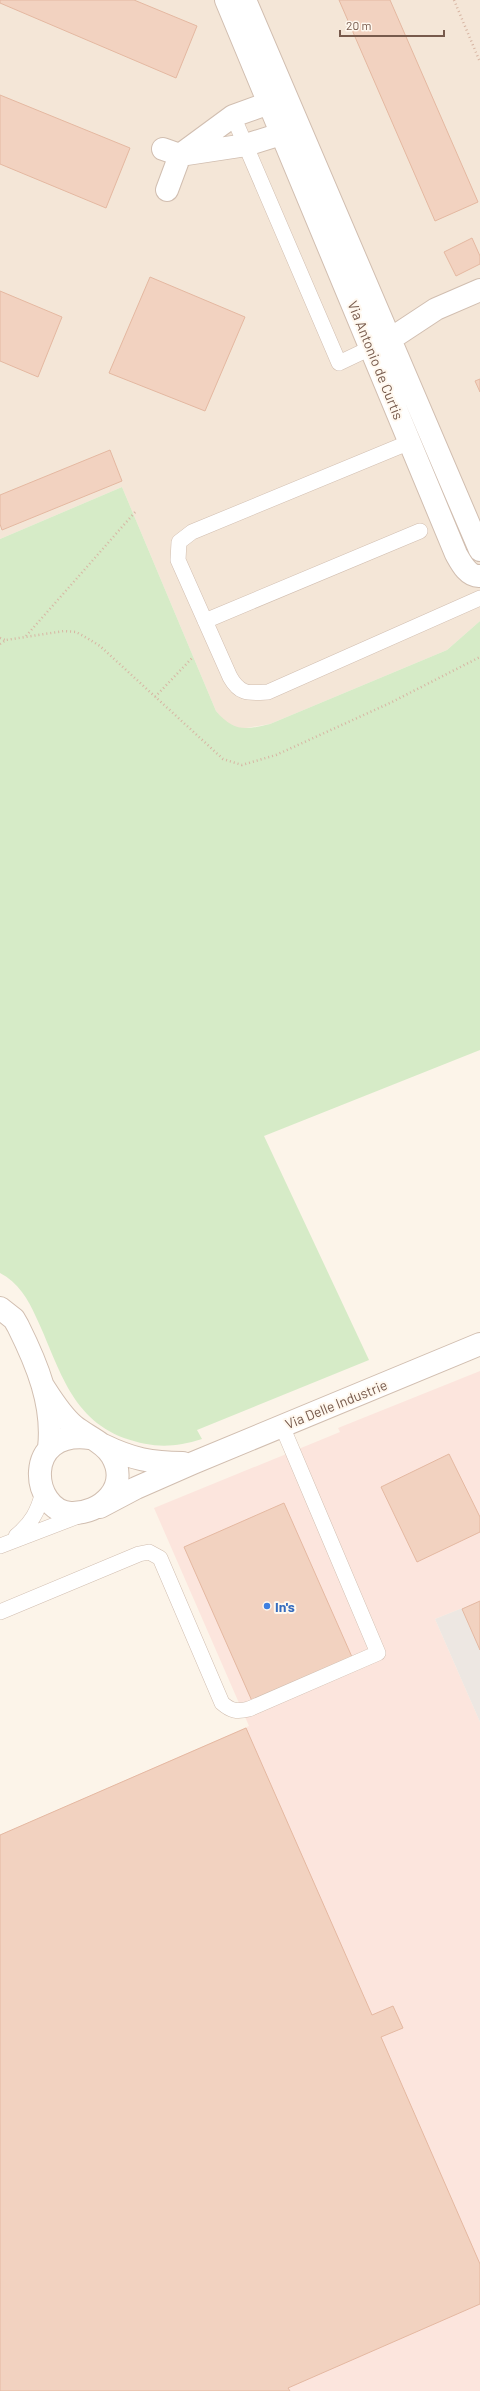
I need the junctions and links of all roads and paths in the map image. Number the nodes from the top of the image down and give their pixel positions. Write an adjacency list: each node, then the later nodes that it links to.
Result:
1 (226, 0): 5 (street, Via Antonio de Curtis)
2 (245, 0): 5 (street, Via Antonio de Curtis)
3 (454, 0): 4 (path)
4 (480, 62)
5 (278, 100): 6 (street); 7 (street, Via Antonio de Curtis)
6 (233, 116): 8 (lane); 9 (street)
7 (291, 131): 8 (street); 12 (street, Via Antonio de Curtis)
8 (246, 146): 9 (street); 12 (lane)
9 (171, 152): 10 (street)
10 (167, 190)
11 (480, 290): 12 (street)
12 (380, 344): 13 (street, Via Antonio de Curtis); 16 (street, Via Antonio de Curtis)
13 (410, 442): 17 (street, Via Antonio de Curtis); 19 (lane)
14 (137, 510): 20 (path)
15 (420, 531): 19 (lane)
16 (480, 550)
17 (480, 576)
18 (480, 598): 19 (lane)
19 (205, 621)
20 (26, 636)
21 (0, 638): 22 (path)
22 (6, 640)
23 (198, 652): 24 (path)
24 (155, 697)
25 (0, 1308): 27 (street, Via Delle Industrie)
26 (480, 1344): 28 (street, Via Delle Industrie)
27 (43, 1386): 29 (street, Via Delle Industrie); 30 (street, Via Delle Industrie)
28 (282, 1426): 31 (street, Via Delle Industrie); 35 (lane)
29 (97, 1442): 30 (street, Via Delle Industrie); 31 (street, Via Delle Industrie); 33 (street, Via Delle Industrie)
30 (50, 1448): 32 (street, Via Delle Industrie)
31 (193, 1463): 33 (street, Via Delle Industrie)
32 (43, 1492): 33 (street); 34 (lane)
33 (93, 1510): 34 (lane)
34 (4, 1545)
35 (0, 1612)

